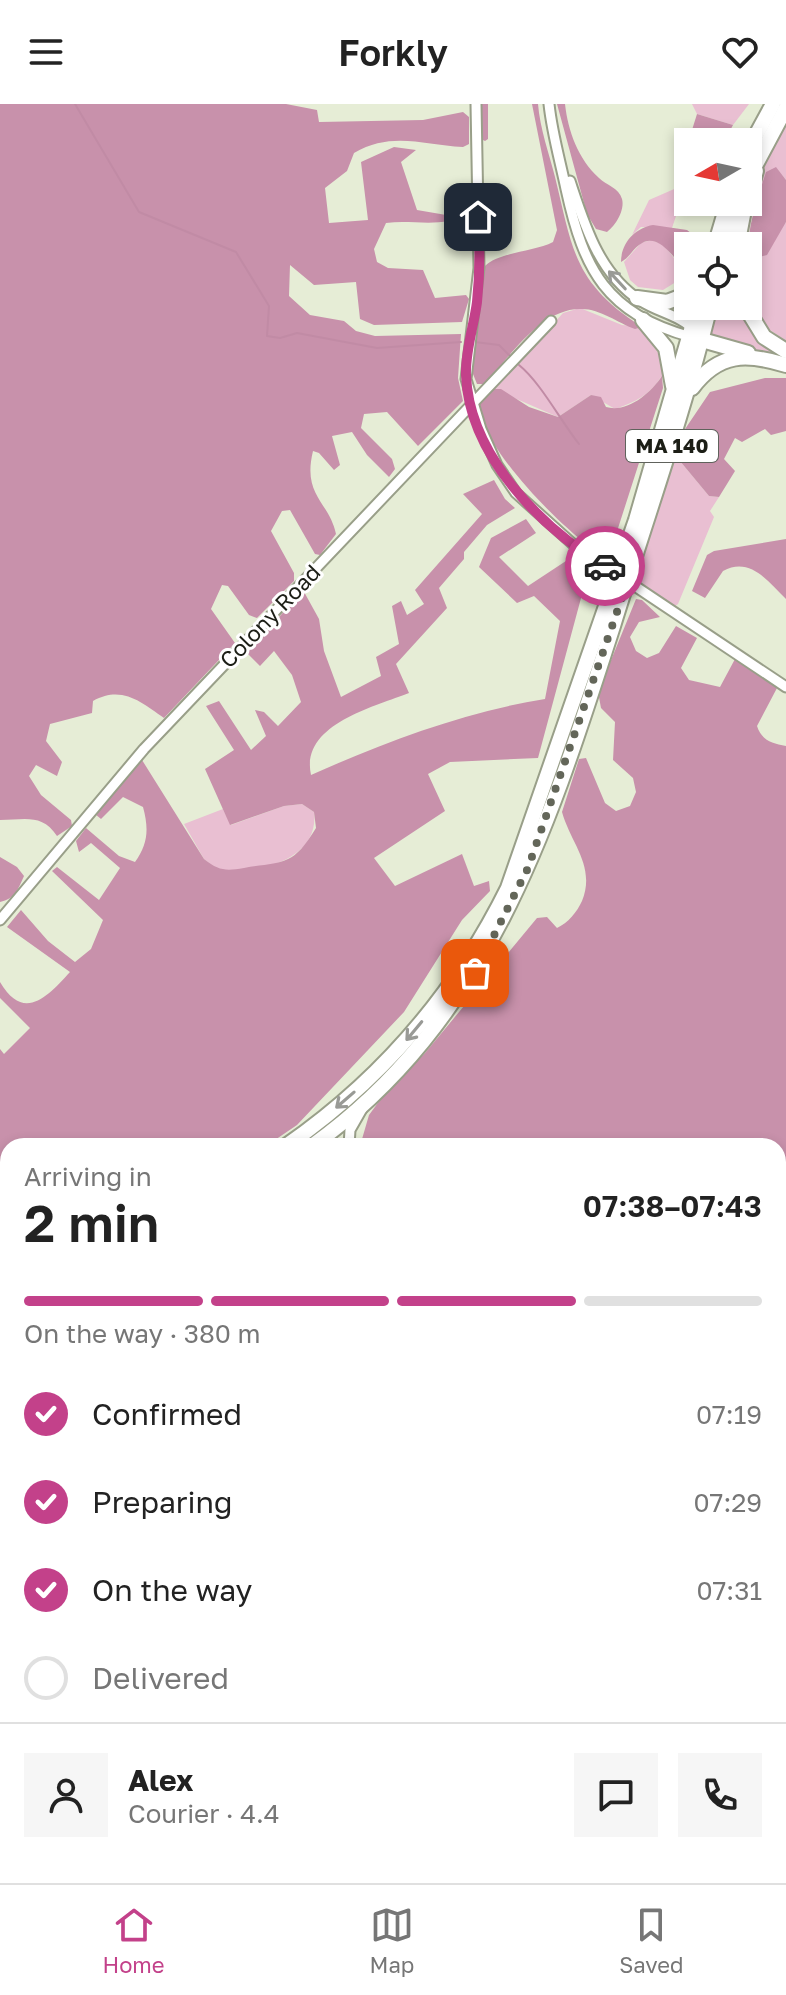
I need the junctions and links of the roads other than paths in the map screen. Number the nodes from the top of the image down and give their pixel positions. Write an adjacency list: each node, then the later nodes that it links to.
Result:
1 (476, 104): 22 (street)
2 (549, 104): 7 (street)
3 (773, 104): 5 (highway)
4 (786, 108): 6 (highway)
5 (760, 128)
6 (768, 137): 8 (highway); 9 (highway)
7 (555, 142): 10 (street, one-way to 7); 12 (street)
8 (762, 150)
9 (762, 155)
10 (637, 298): 11 (highway); 17 (street)
11 (674, 299)
12 (643, 320): 17 (street); 21 (highway)
13 (697, 320): 17 (highway, MA 140)
14 (703, 320): 17 (highway, MA 140)
15 (754, 320): 18 (highway)
16 (551, 321): 22 (street, Colony Road)
17 (695, 335): 19 (highway); 21 (highway, MA 140)
18 (786, 351)
19 (752, 355): 20 (highway); 21 (highway)
20 (786, 365)
21 (679, 397): 23 (highway, MA 140)
22 (472, 404): 23 (street); 25 (street, Colony Road)
23 (622, 579): 24 (street); 26 (highway, MA 140); 27 (highway, MA 140, one-way to 27)
24 (786, 687)
25 (0, 920)
26 (365, 1105): 30 (highway, MA 140); 31 (street)
27 (323, 1118): 28 (highway, MA 140); 29 (street)
28 (297, 1138)
29 (320, 1138)
30 (327, 1138)
31 (350, 1138)

